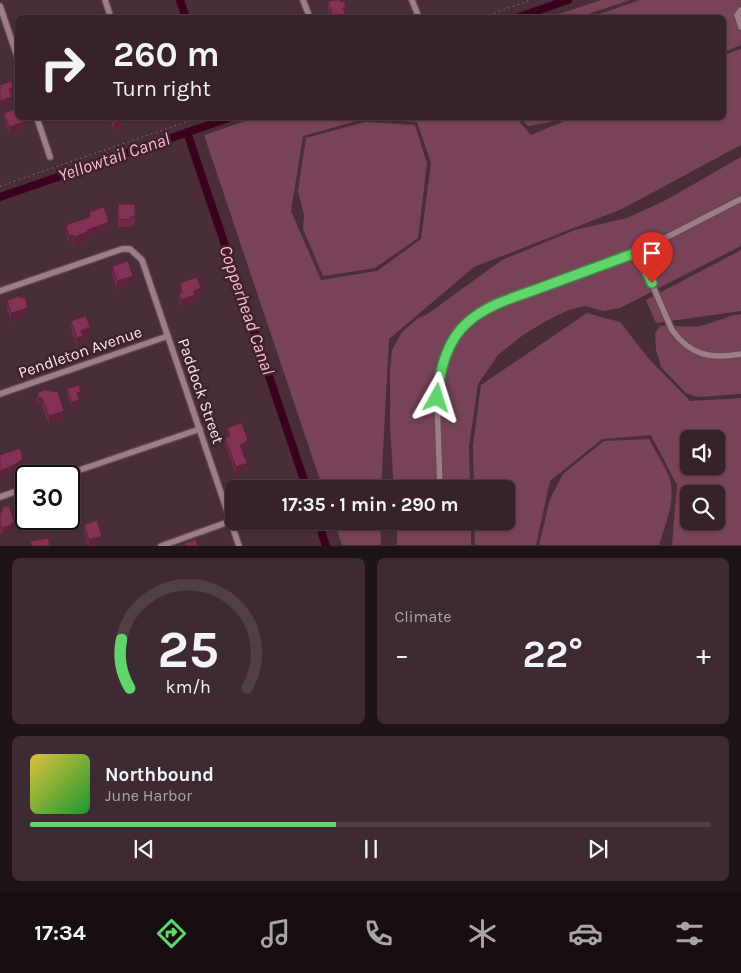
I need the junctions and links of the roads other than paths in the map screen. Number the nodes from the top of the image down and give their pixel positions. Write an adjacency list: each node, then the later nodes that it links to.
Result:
1 (105, 0): 6 (street)
2 (303, 0): 7 (street)
3 (412, 0): 8 (street)
4 (0, 6): 10 (street)
5 (741, 10): 9 (street)
6 (110, 15)
7 (309, 15)
8 (417, 15)
9 (741, 27)
10 (15, 49)
11 (38, 120): 12 (street)
12 (50, 157)
13 (741, 199): 14 (street)
14 (638, 252): 17 (street); 21 (street)
15 (0, 290): 16 (street, Paddock Street)
16 (168, 336): 18 (street, Pendleton Avenue); 19 (street, Paddock Street)
17 (741, 354)
18 (0, 394)
19 (200, 429): 20 (street); 24 (street, Paddock Street)
20 (80, 470)
21 (440, 480)
22 (15, 492): 23 (street)
23 (0, 498)
24 (225, 504)
25 (225, 524): 27 (street)
26 (234, 530): 28 (street, Paddock Street)
27 (161, 546)
28 (239, 546)

